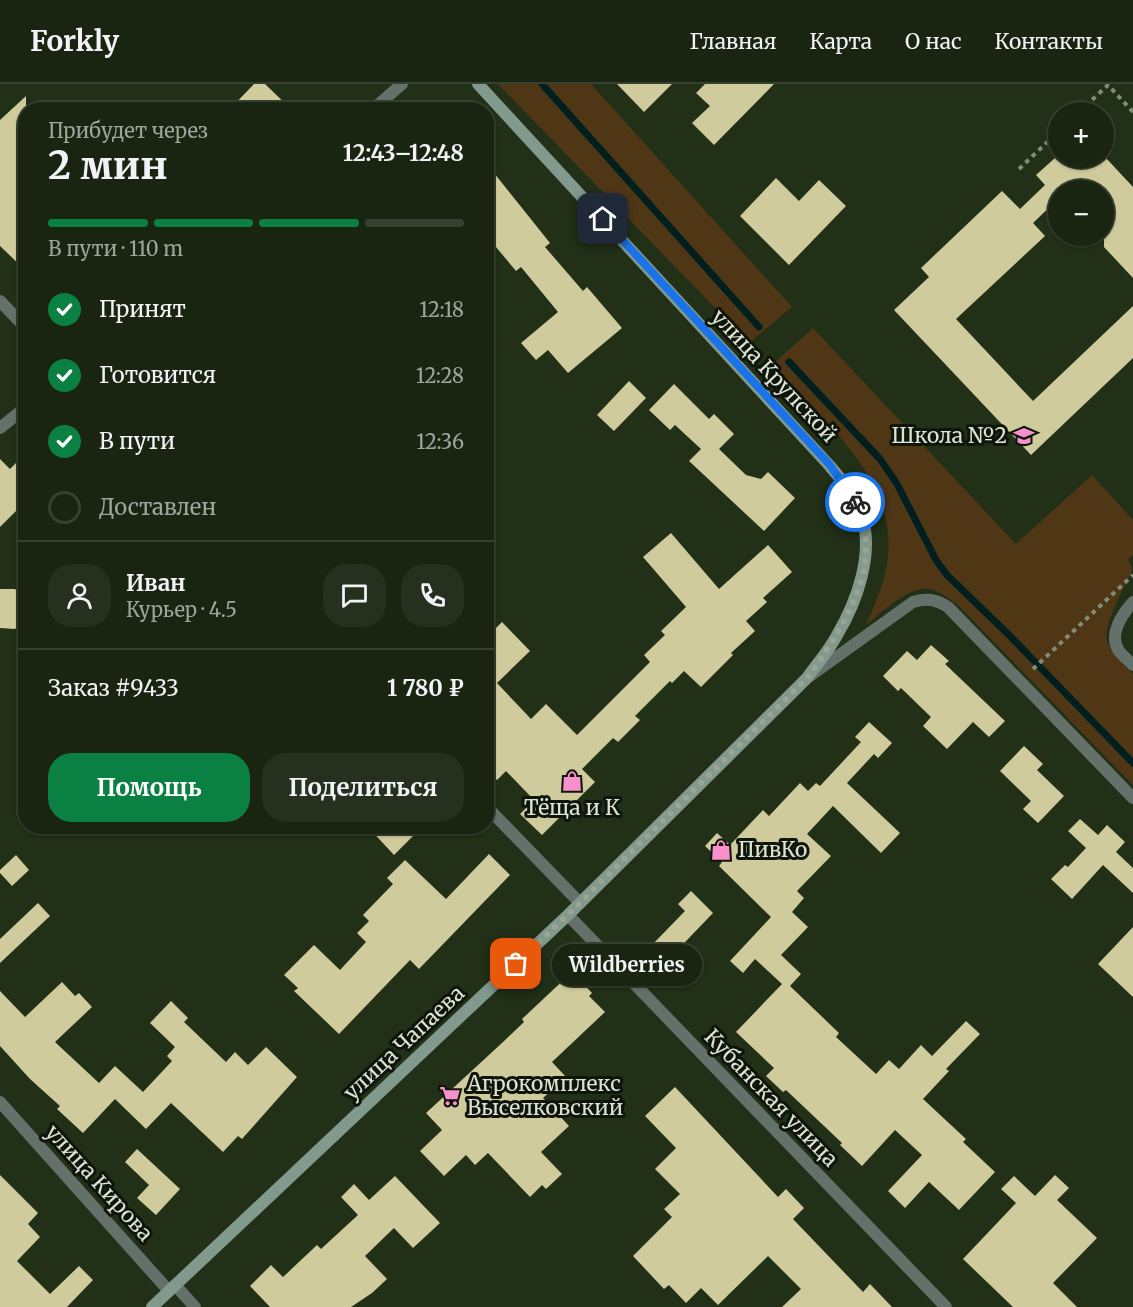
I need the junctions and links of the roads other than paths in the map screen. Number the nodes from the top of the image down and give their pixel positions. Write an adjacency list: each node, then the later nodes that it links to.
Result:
1 (402, 84): 3 (street)
2 (478, 84): 10 (street, улица Крупской)
3 (381, 102)
4 (0, 302): 5 (street)
5 (18, 320)
6 (18, 413): 7 (street)
7 (0, 428)
8 (1133, 602): 9 (street)
9 (1133, 665)
10 (807, 678): 11 (street); 13 (street, улица Чапаева)
11 (1133, 798)
12 (494, 814): 13 (street)
13 (580, 903): 14 (street, улица Чапаева)
14 (568, 915): 16 (street, улица Чапаева); 19 (street, Кубанская улица)
15 (0, 1102): 16 (street, улица Кирова)
16 (172, 1288): 17 (street, улица Чапаева); 18 (street, улица Кирова)
17 (152, 1307)
18 (195, 1307)
19 (946, 1307)

